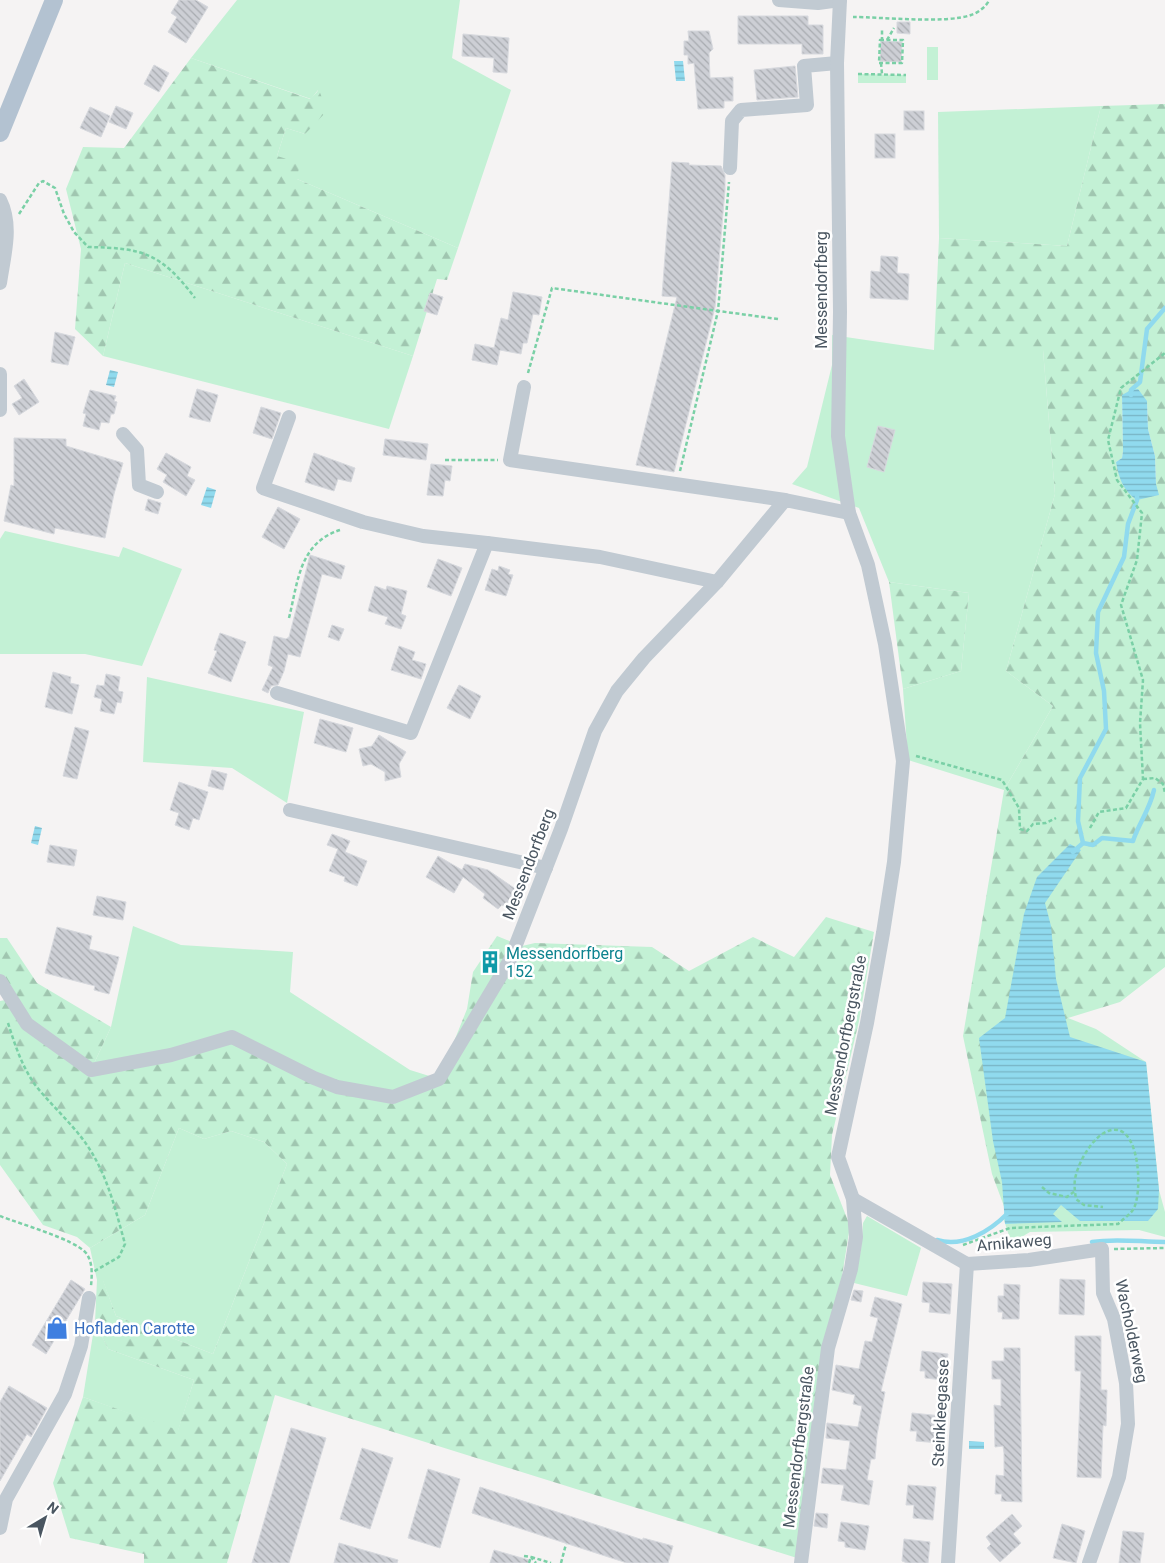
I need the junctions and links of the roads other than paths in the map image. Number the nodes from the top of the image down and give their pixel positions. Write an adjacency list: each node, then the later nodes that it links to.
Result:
1 (54, 0): 5 (main road)
2 (779, 0): 3 (street)
3 (840, 0): 4 (street, Messendorfberg)
4 (837, 63): 6 (street); 16 (street, Messendorfberg)
5 (0, 133)
6 (730, 168)
7 (0, 200): 8 (street)
8 (0, 283)
9 (0, 374): 11 (street)
10 (524, 387): 15 (street)
11 (0, 410)
12 (289, 417): 17 (street)
13 (123, 434): 14 (street)
14 (157, 492)
15 (785, 500): 16 (street); 18 (street, Messendorfberg)
16 (849, 513): 23 (street, Messendorfbergstraße)
17 (487, 543): 18 (street); 19 (street)
18 (718, 582): 21 (street, Messendorfberg)
19 (277, 692)
20 (290, 810): 21 (street)
21 (546, 868): 22 (street, Messendorfberg)
22 (0, 981)
23 (853, 1199): 25 (street, Arnikaweg); 28 (street, Messendorfbergstraße)
24 (1102, 1249): 25 (street, Arnikaweg); 30 (street, Wacholderweg)
25 (967, 1264): 29 (street, Steinkleegasse)
26 (89, 1298): 27 (street)
27 (0, 1528)
28 (801, 1563)
29 (948, 1563)
30 (1089, 1563)

